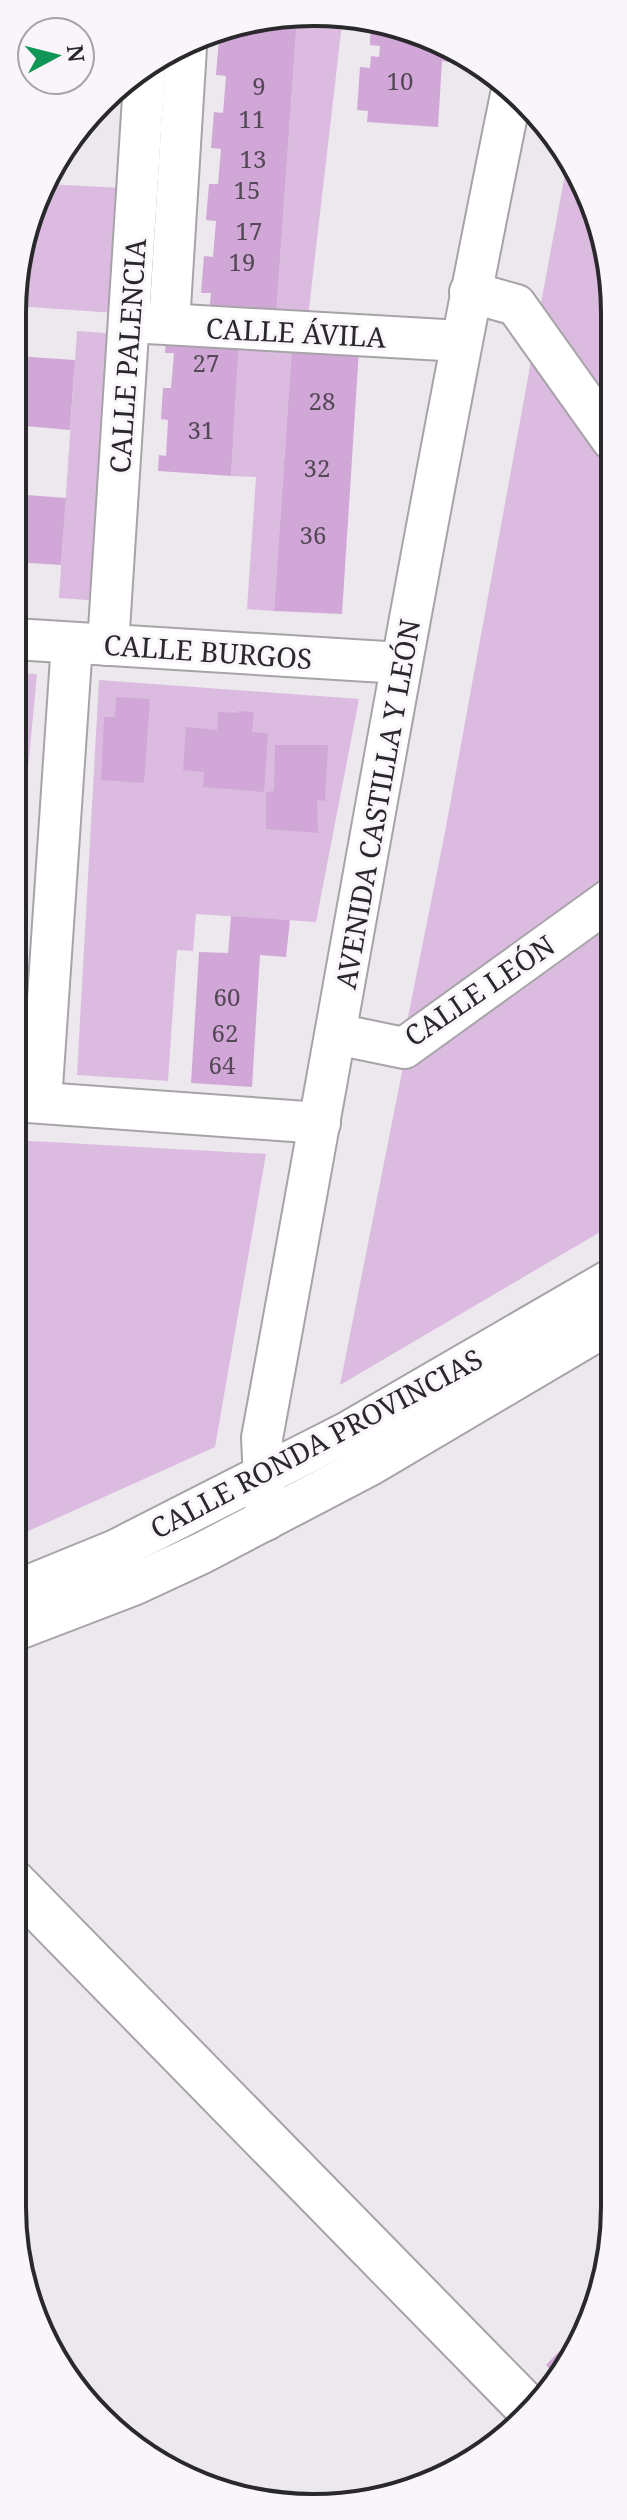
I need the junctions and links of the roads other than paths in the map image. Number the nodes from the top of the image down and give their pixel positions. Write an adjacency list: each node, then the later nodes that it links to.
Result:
1 (185, 56): 6 (street, CALLE PALENCIA)
2 (144, 81): 5 (street, CALLE PALENCIA)
3 (509, 103): 4 (street, AVENIDA CASTILLA Y LEÓN)
4 (470, 292): 7 (street, AVENIDA CASTILLA Y LEÓN); 8 (street)
5 (130, 322): 6 (street, CALLE ÁVILA); 10 (street, CALLE PALENCIA)
6 (169, 324): 7 (street, CALLE ÁVILA)
7 (461, 341): 11 (street, AVENIDA CASTILLA Y LEÓN)
8 (601, 425)
9 (26, 640): 10 (street, CALLE BURGOS)
10 (90, 644): 11 (street, CALLE BURGOS); 14 (street, CALLE PALENCIA)
11 (401, 663): 13 (street, AVENIDA CASTILLA Y LEÓN)
12 (601, 906): 13 (street, CALLE LEÓN)
13 (336, 1034): 15 (street, AVENIDA CASTILLA Y LEÓN)
14 (27, 1102): 15 (street)
15 (320, 1123): 18 (street, AVENIDA CASTILLA Y LEÓN)
16 (601, 1285): 18 (street, CALLE RONDA PROVINCIAS)
17 (601, 1328): 19 (street, CALLE RONDA PROVINCIAS)
18 (264, 1475): 19 (street, AVENIDA CASTILLA Y LEÓN); 20 (street, CALLE RONDA PROVINCIAS)
19 (266, 1520): 21 (street, CALLE RONDA PROVINCIAS)
20 (26, 1587)
21 (26, 1626)
22 (26, 1895): 23 (main road)
23 (523, 2403)

